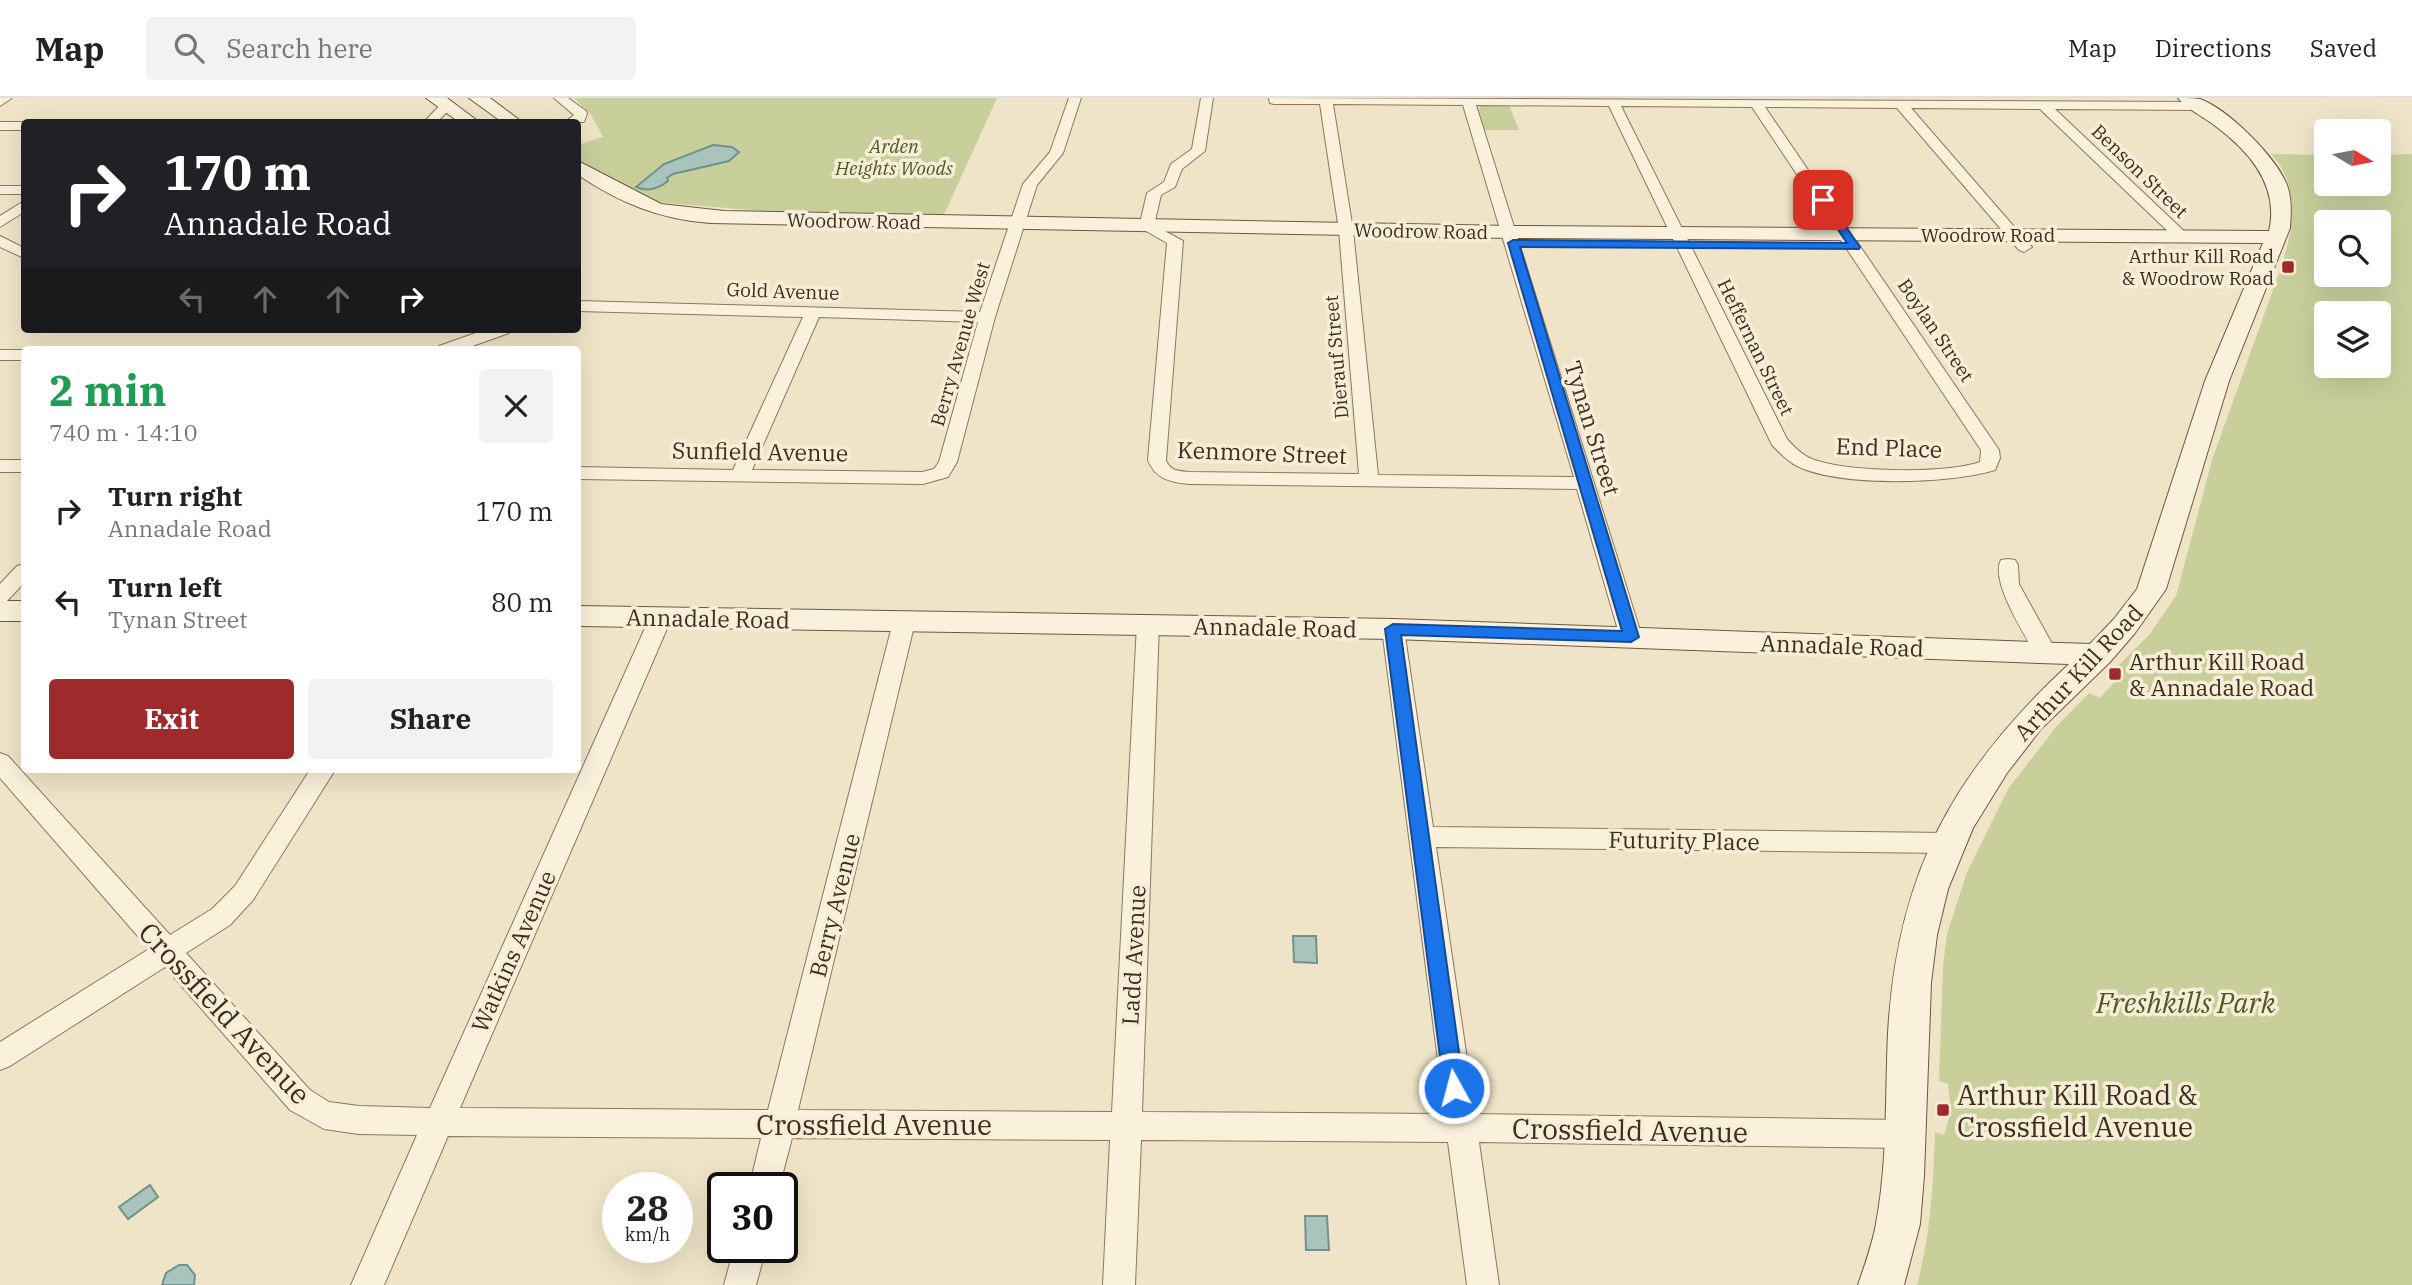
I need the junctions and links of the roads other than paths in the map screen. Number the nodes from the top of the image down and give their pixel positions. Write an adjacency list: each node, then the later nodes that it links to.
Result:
1 (6, 98): 9 (street)
2 (478, 98): 18 (street)
3 (560, 98): 19 (street)
4 (1075, 98): 29 (street, Berry Avenue West)
5 (1207, 98): 28 (street)
6 (1274, 100): 7 (street)
7 (1326, 100): 8 (street); 30 (street, Dierauf Street)
8 (1468, 101): 11 (street); 32 (street, Tynan Street)
9 (0, 102)
10 (441, 102): 16 (street); 17 (street)
11 (1613, 102): 13 (street); 33 (street, Heffernan Street)
12 (2193, 102): 15 (street); 38 (street, Arthur Kill Road)
13 (1756, 103): 14 (street); 36 (street, Boylan Street)
14 (1901, 104): 15 (street); 37 (street)
15 (2043, 105): 31 (street, Benson Street)
16 (432, 119)
17 (466, 119)
18 (509, 119)
19 (579, 119)
20 (0, 126): 21 (street)
21 (21, 126)
22 (581, 169): 29 (street, Woodrow Road)
23 (581, 189): 29 (street, Woodrow Road)
24 (0, 190): 25 (street)
25 (21, 190)
26 (21, 207): 27 (street)
27 (0, 223)
28 (1146, 228): 29 (street, Woodrow Road); 30 (street, Woodrow Road); 35 (street)
29 (1014, 230): 35 (street, Woodrow Road); 42 (street, Berry Avenue West)
30 (1346, 236): 32 (street, Woodrow Road); 35 (street, Woodrow Road); 54 (street, Dierauf Street)
31 (2181, 236): 37 (street, Woodrow Road); 38 (street, Woodrow Road)
32 (1512, 238): 33 (street, Woodrow Road); 55 (street, Tynan Street)
33 (1680, 239): 36 (street, Woodrow Road); 47 (street, Heffernan Street)
34 (0, 241): 39 (street)
35 (1175, 241): 54 (street, Kenmore Street)
36 (1851, 241): 37 (street, Woodrow Road); 48 (street, Boylan Street)
37 (2019, 241): 38 (street, Woodrow Road)
38 (2272, 243): 68 (street, Arthur Kill Road)
39 (21, 252)
40 (581, 306): 41 (street, Gold Avenue)
41 (813, 313): 42 (street, Gold Avenue); 53 (street)
42 (987, 317): 52 (street, Berry Avenue West)
43 (492, 333): 44 (street)
44 (456, 346)
45 (0, 355): 46 (street)
46 (21, 355)
47 (1779, 441): 48 (street, End Place)
48 (1990, 450)
49 (0, 466): 50 (street)
50 (21, 466)
51 (581, 473): 53 (street, Sunfield Avenue)
52 (941, 473): 53 (street, Sunfield Avenue)
53 (740, 475)
54 (1369, 480): 55 (street, Kenmore Street)
55 (1584, 483): 66 (street, Tynan Street)
56 (2008, 565): 67 (street)
57 (21, 574): 58 (street)
58 (0, 596)
59 (0, 611): 60 (street)
60 (21, 611)
61 (581, 616): 62 (street, Annadale Road)
62 (661, 617): 63 (street, Annadale Road); 75 (street, Watkins Avenue)
63 (904, 622): 64 (street, Annadale Road); 76 (street, Berry Avenue)
64 (1149, 624): 65 (street, Annadale Road); 77 (street, Ladd Avenue)
65 (1393, 629): 66 (street, Annadale Road); 71 (street)
66 (1631, 637): 67 (street, Annadale Road)
67 (2046, 653): 68 (street, Annadale Road)
68 (2099, 655): 72 (street, Arthur Kill Road)
69 (0, 762): 73 (street, Crossfield Avenue)
70 (321, 773): 73 (street)
71 (1420, 838): 72 (street, Futurity Place); 78 (street)
72 (1948, 843): 79 (street, Arthur Kill Road)
73 (167, 952): 74 (street); 75 (street, Crossfield Avenue)
74 (0, 1057)
75 (438, 1122): 76 (street, Crossfield Avenue); 82 (street, Watkins Avenue)
76 (780, 1124): 77 (street, Crossfield Avenue); 80 (street, Berry Avenue)
77 (1125, 1126): 78 (street, Crossfield Avenue); 84 (street, Ladd Avenue)
78 (1460, 1128): 79 (street, Crossfield Avenue); 85 (street)
79 (1904, 1134): 86 (street, Arthur Kill Road)
80 (768, 1172)
81 (746, 1263): 83 (street)
82 (367, 1285)
83 (740, 1285)
84 (1119, 1285)
85 (1483, 1285)
86 (1881, 1285)

